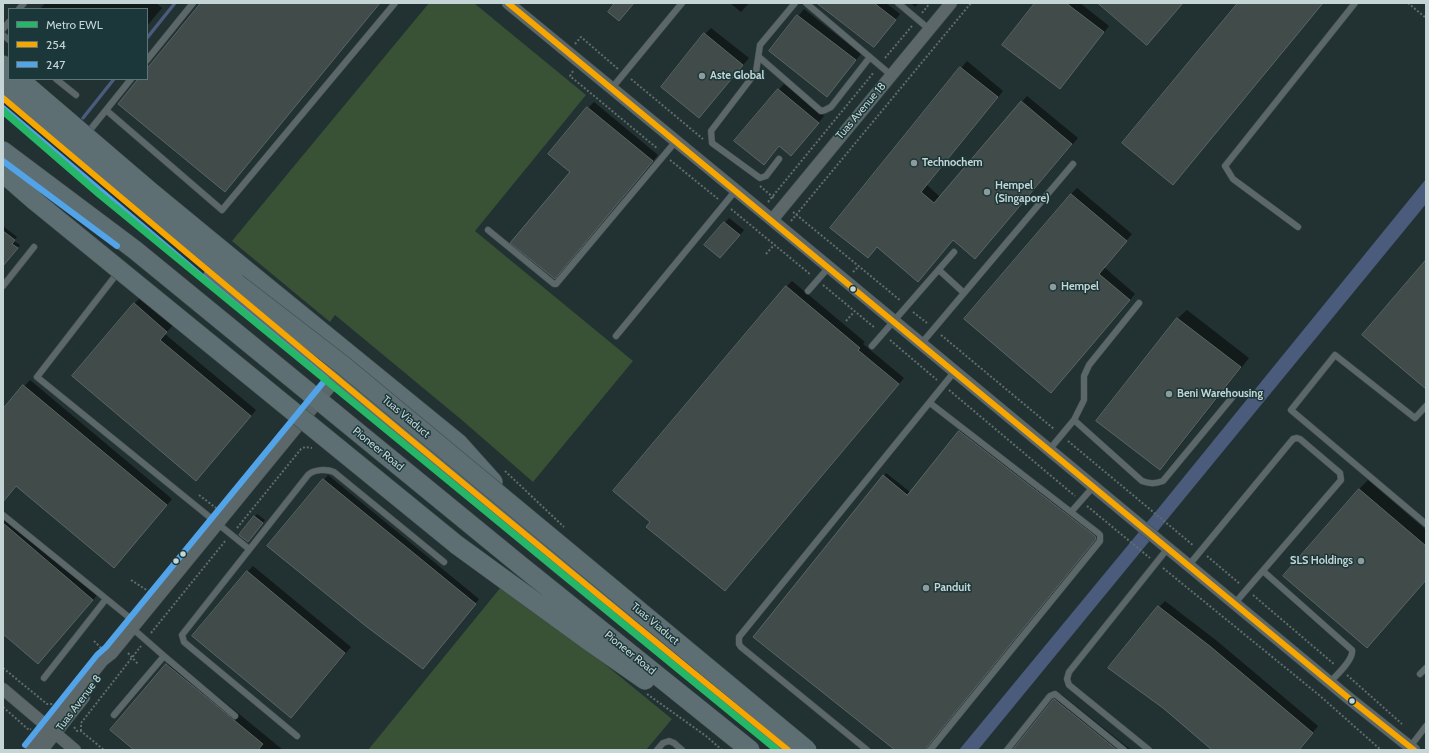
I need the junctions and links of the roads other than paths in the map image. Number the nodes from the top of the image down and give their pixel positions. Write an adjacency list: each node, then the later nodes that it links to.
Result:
1 (193, 3): 13 (lane)
2 (395, 3): 22 (lane)
3 (508, 3): 19 (street)
4 (682, 3): 19 (lane)
5 (795, 3): 11 (lane)
6 (806, 3): 12 (lane)
7 (898, 3): 10 (lane)
8 (951, 3): 10 (street, Tuas Avenue 18)
9 (1355, 3): 31 (lane)
10 (929, 29): 14 (street, Tuas Avenue 18)
11 (758, 57): 12 (lane); 26 (lane)
12 (870, 57): 14 (lane)
13 (148, 59)
14 (891, 75): 30 (street, Tuas Avenue 18)
15 (20, 80): 65 (main road, bridge)
16 (57, 80): 20 (lane)
17 (130, 80): 22 (lane)
18 (3, 86): 90 (main road, Tuas Viaduct, bridge)
19 (612, 88): 23 (street)
20 (76, 95)
21 (3, 98): 25 (main road)
22 (106, 110): 25 (lane)
23 (676, 141): 29 (street); 32 (lane)
24 (3, 151): 51 (main road, Pioneer Road)
25 (70, 154): 39 (main road)
26 (779, 159)
27 (1073, 164): 42 (lane)
28 (3, 173): 87 (main road, bridge)
29 (736, 190): 30 (street); 45 (lane)
30 (772, 220): 37 (street)
31 (1298, 227)
32 (488, 230)
33 (34, 247): 40 (lane)
34 (954, 252): 38 (lane)
35 (237, 254): 39 (lane)
36 (124, 265): 59 (lane)
37 (829, 267): 41 (lane); 44 (street)
38 (939, 270): 42 (lane); 44 (lane)
39 (224, 271): 49 (main road)
40 (3, 286)
41 (808, 291)
42 (964, 293): 46 (lane)
43 (1140, 303): 54 (lane)
44 (894, 321): 46 (street); 47 (lane)
45 (616, 336)
46 (922, 344): 48 (street)
47 (872, 346)
48 (955, 371): 52 (lane); 55 (street)
49 (337, 378): 51 (street, Tuas Avenue 8); 65 (main road)
50 (1235, 394): 54 (lane)
51 (319, 400): 59 (street, Tuas Avenue 8); 88 (main road, Pioneer Road)
52 (930, 402): 57 (lane); 91 (lane)
53 (1426, 406): 60 (lane)
54 (1074, 420): 55 (lane)
55 (1049, 450): 56 (street)
56 (1094, 486): 57 (lane); 61 (street)
57 (1071, 512): 92 (lane)
58 (3, 515): 67 (lane)
59 (222, 519): 62 (lane); 69 (street, Tuas Avenue 8)
60 (1426, 524)
61 (1168, 548): 64 (street); 95 (lane)
62 (249, 549): 63 (lane); 80 (lane)
63 (444, 562)
64 (1189, 565): 66 (lane); 68 (street)
65 (562, 566): 89 (main road)
66 (1263, 571): 68 (lane); 74 (lane)
67 (106, 599): 69 (lane); 73 (lane)
68 (1235, 603): 74 (street)
69 (134, 626): 70 (lane); 79 (street, Tuas Avenue 8)
70 (164, 656): 76 (lane); 77 (lane)
71 (1426, 668): 72 (lane)
72 (1420, 674)
73 (44, 678)
74 (1330, 682): 81 (street)
75 (3, 689): 79 (street)
76 (114, 715)
77 (235, 716)
78 (1426, 726): 81 (lane)
79 (53, 730): 82 (street, Tuas Avenue 8); 83 (street, Tuas Avenue 8); 84 (street)
80 (297, 736)
81 (1414, 745)
82 (31, 750)
83 (42, 750)
84 (76, 750)
85 (657, 750): 86 (lane)
86 (682, 750)
87 (740, 750)
88 (750, 750)
89 (788, 750)
90 (807, 750)
91 (867, 750)
92 (930, 750)
93 (1006, 750): 94 (lane)
94 (1124, 750)
95 (1148, 750)

